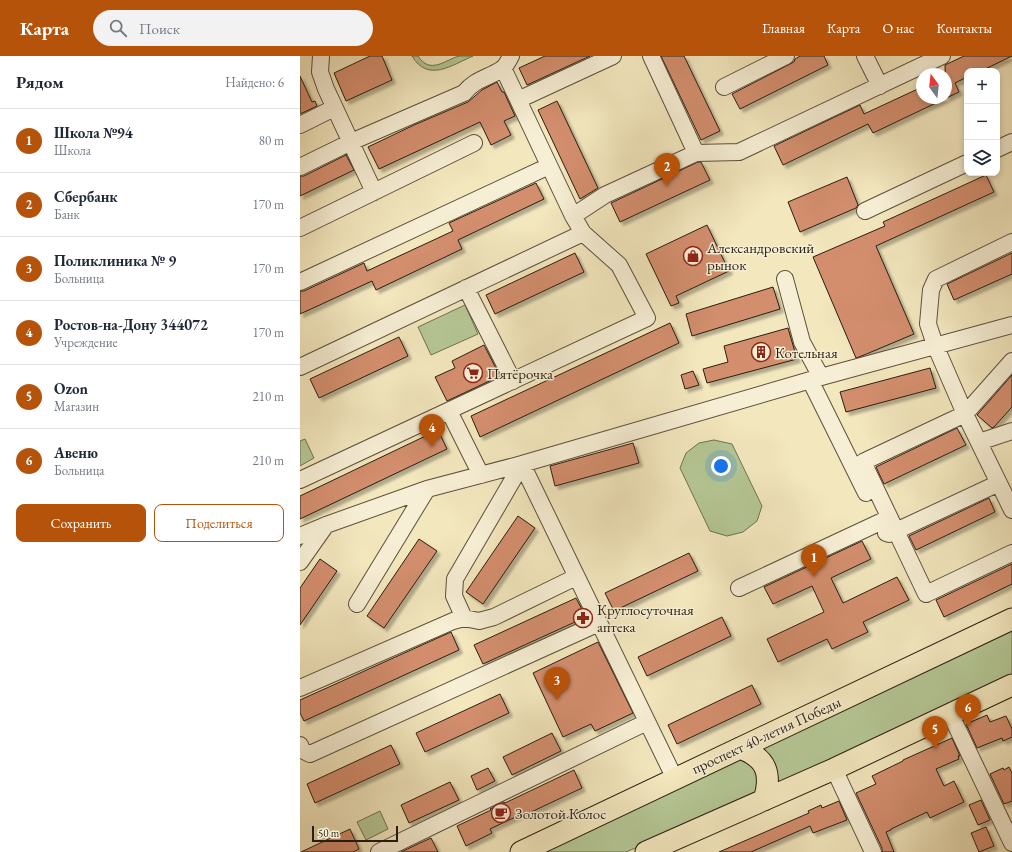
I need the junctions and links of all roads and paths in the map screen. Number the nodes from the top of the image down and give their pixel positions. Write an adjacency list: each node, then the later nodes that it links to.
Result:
1 (321, 56): 11 (street)
2 (613, 56): 10 (street)
3 (651, 56): 17 (street)
4 (786, 56): 8 (street)
5 (865, 56): 9 (street)
6 (942, 56): 9 (street)
7 (507, 62): 10 (street); 13 (street)
8 (724, 86)
9 (880, 86): 17 (street)
10 (518, 100): 19 (street)
11 (334, 108): 12 (street); 13 (street)
12 (300, 125)
13 (351, 142): 20 (street); 21 (street)
14 (1012, 142): 16 (street)
15 (474, 143): 21 (street)
16 (1000, 148)
17 (696, 153): 23 (street)
18 (964, 164): 22 (street)
19 (549, 166): 23 (street); 28 (street)
20 (300, 167)
21 (374, 192): 24 (street)
22 (865, 211)
23 (573, 216): 25 (street)
24 (300, 228)
25 (583, 233): 29 (street); 35 (street)
26 (1012, 242): 31 (street)
27 (785, 280): 34 (street)
28 (300, 282)
29 (466, 288): 33 (street); 35 (street)
30 (1012, 325): 31 (street)
31 (935, 346): 34 (street); 37 (street)
32 (1012, 361): 37 (street)
33 (300, 367)
34 (816, 379): 40 (street); 46 (street)
35 (513, 381): 36 (street)
36 (449, 411): 41 (street); 42 (street)
37 (965, 414): 39 (street); 46 (street)
38 (1012, 431): 39 (street)
39 (978, 442): 43 (street)
40 (522, 464): 41 (street); 51 (street); 54 (street)
41 (481, 474): 44 (street)
42 (300, 480)
43 (999, 483): 45 (street); 46 (street)
44 (427, 489): 47 (street); 53 (street)
45 (1012, 510)
46 (888, 524): 49 (street); 52 (street)
47 (326, 525): 48 (street); 50 (street)
48 (300, 536)
49 (1012, 553)
50 (300, 562)
51 (576, 577): 54 (street); 56 (street)
52 (739, 588)
53 (357, 604)
54 (464, 618): 58 (street)
55 (1012, 619): 62 (main road, проспект 40-летия Победы)
56 (599, 624): 60 (street); 61 (street)
57 (1012, 685): 59 (main road)
58 (300, 688)
59 (950, 713): 63 (main road); 66 (street)
60 (647, 722): 64 (street); 68 (street)
61 (300, 744)
62 (740, 748): 64 (main road, проспект 40-летия Победы); 65 (main road)
63 (834, 769): 65 (main road); 70 (street)
64 (674, 779): 67 (main road, проспект 40-летия Победы)
65 (764, 800): 69 (main road)
66 (1012, 843)
67 (525, 851)
68 (379, 852)
69 (646, 852)
70 (873, 852)

